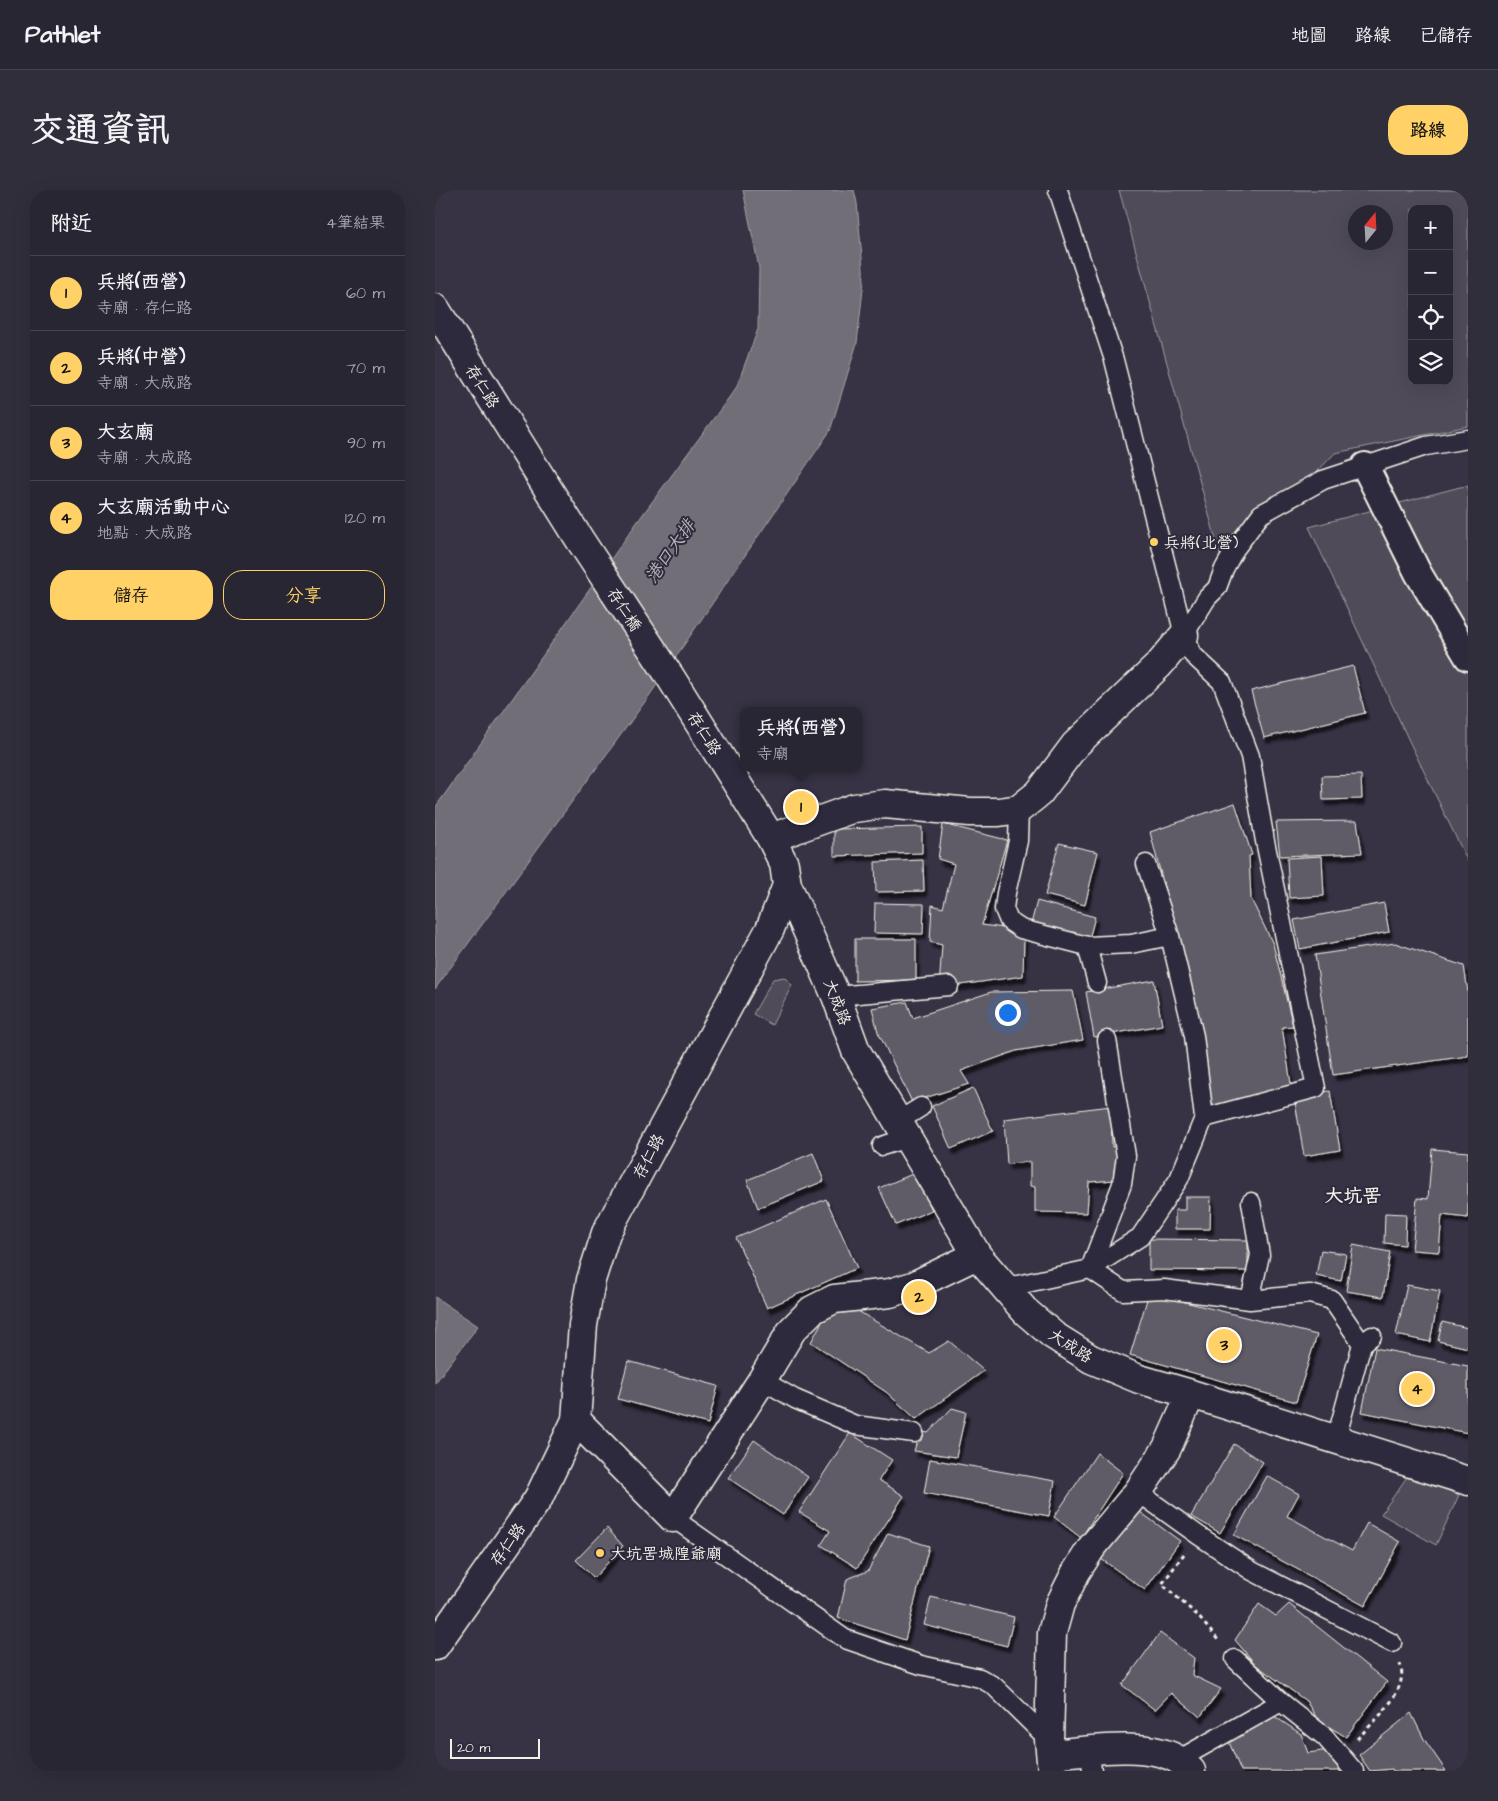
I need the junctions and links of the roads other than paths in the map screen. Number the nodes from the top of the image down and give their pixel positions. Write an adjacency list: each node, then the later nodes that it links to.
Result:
1 (1057, 190): 6 (lane)
2 (435, 308): 5 (street, 存仁路)
3 (1468, 439): 4 (lane)
4 (1365, 466): 6 (lane); 7 (street)
5 (580, 540): 8 (street, 存仁橋)
6 (1184, 635): 9 (street); 20 (lane)
7 (1468, 657)
8 (671, 678): 10 (street, 存仁路)
9 (1019, 809): 10 (street); 14 (lane)
10 (771, 838): 12 (street, 存仁路)
11 (1146, 864): 13 (lane)
12 (787, 885): 17 (street, 大成路); 30 (street, 存仁路)
13 (1170, 936): 14 (lane); 20 (lane)
14 (1087, 946): 15 (lane)
15 (1097, 983)
16 (949, 986): 17 (lane)
17 (836, 996): 21 (street, 大成路)
18 (1107, 1040): 25 (lane)
19 (921, 1107): 21 (lane)
20 (1204, 1118): 25 (lane)
21 (902, 1130): 22 (lane); 24 (street, 大成路)
22 (882, 1146)
23 (1251, 1202): 27 (lane)
24 (977, 1255): 26 (street, 大成路); 28 (street)
25 (1090, 1269): 26 (lane); 27 (lane)
26 (1004, 1288): 29 (street, 大成路)
27 (1250, 1300): 32 (lane)
28 (762, 1380): 31 (lane); 35 (street)
29 (1191, 1394): 32 (street, 大成路); 34 (street)
30 (576, 1420): 35 (street); 37 (street, 存仁路)
31 (914, 1433)
32 (1336, 1439): 33 (street, 大成路)
33 (1468, 1481)
34 (1138, 1492): 36 (lane); 40 (street)
35 (673, 1518): 40 (lane)
36 (1393, 1643)
37 (435, 1646)
38 (1235, 1659): 39 (lane)
39 (1281, 1702): 42 (lane); 43 (lane)
40 (1051, 1755): 41 (street)
41 (1091, 1761): 42 (street)
42 (1185, 1765)
43 (1354, 1771)

